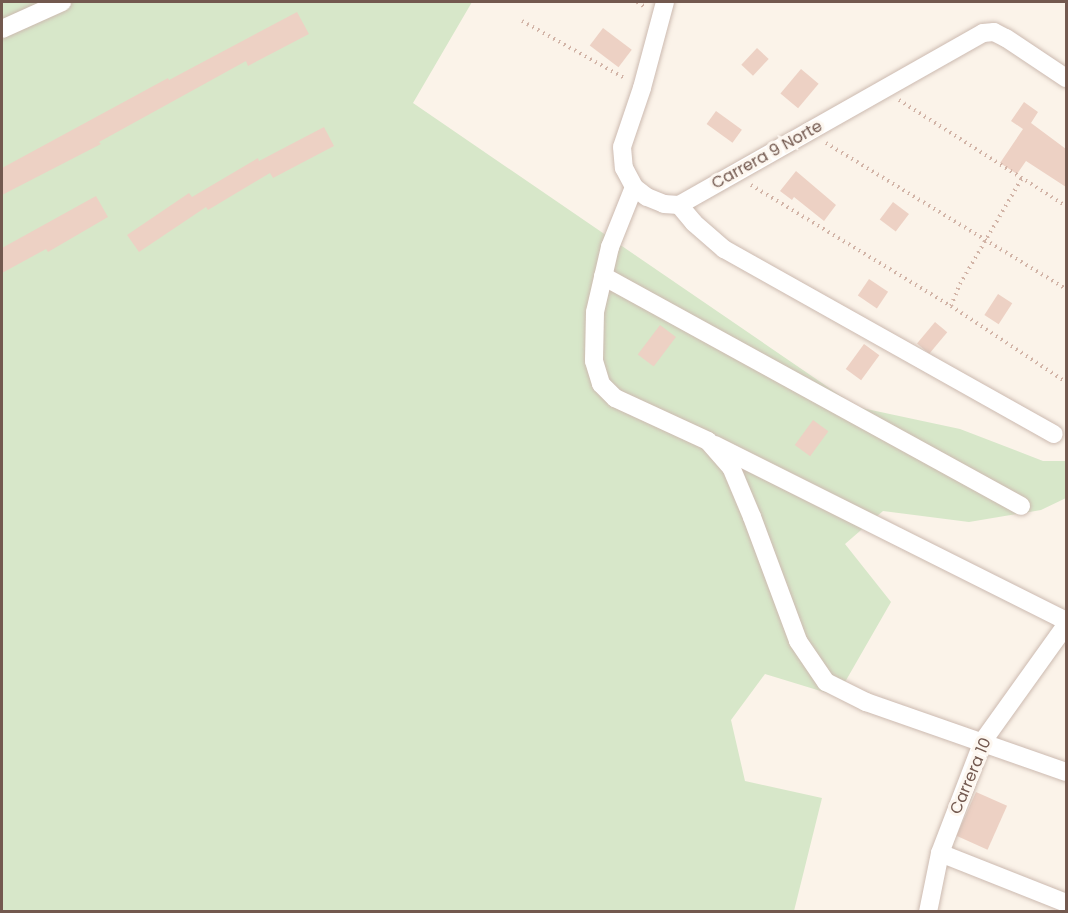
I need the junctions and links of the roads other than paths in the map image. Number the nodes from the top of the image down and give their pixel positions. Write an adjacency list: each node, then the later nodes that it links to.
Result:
1 (62, 2): 3 (street)
2 (665, 2): 5 (street)
3 (2, 29)
4 (1066, 78): 6 (street, Carrera 9 Norte)
5 (634, 187): 6 (street); 7 (street)
6 (679, 205): 8 (street)
7 (603, 276): 9 (street); 10 (street)
8 (1054, 434)
9 (708, 441): 11 (street); 12 (street)
10 (1021, 506)
11 (1066, 623): 12 (street, Carrera 10)
12 (983, 741): 13 (street); 14 (street, Carrera 10)
13 (1066, 772)
14 (940, 853): 15 (street); 16 (street, Carrera 10)
15 (1066, 903)
16 (928, 912)

